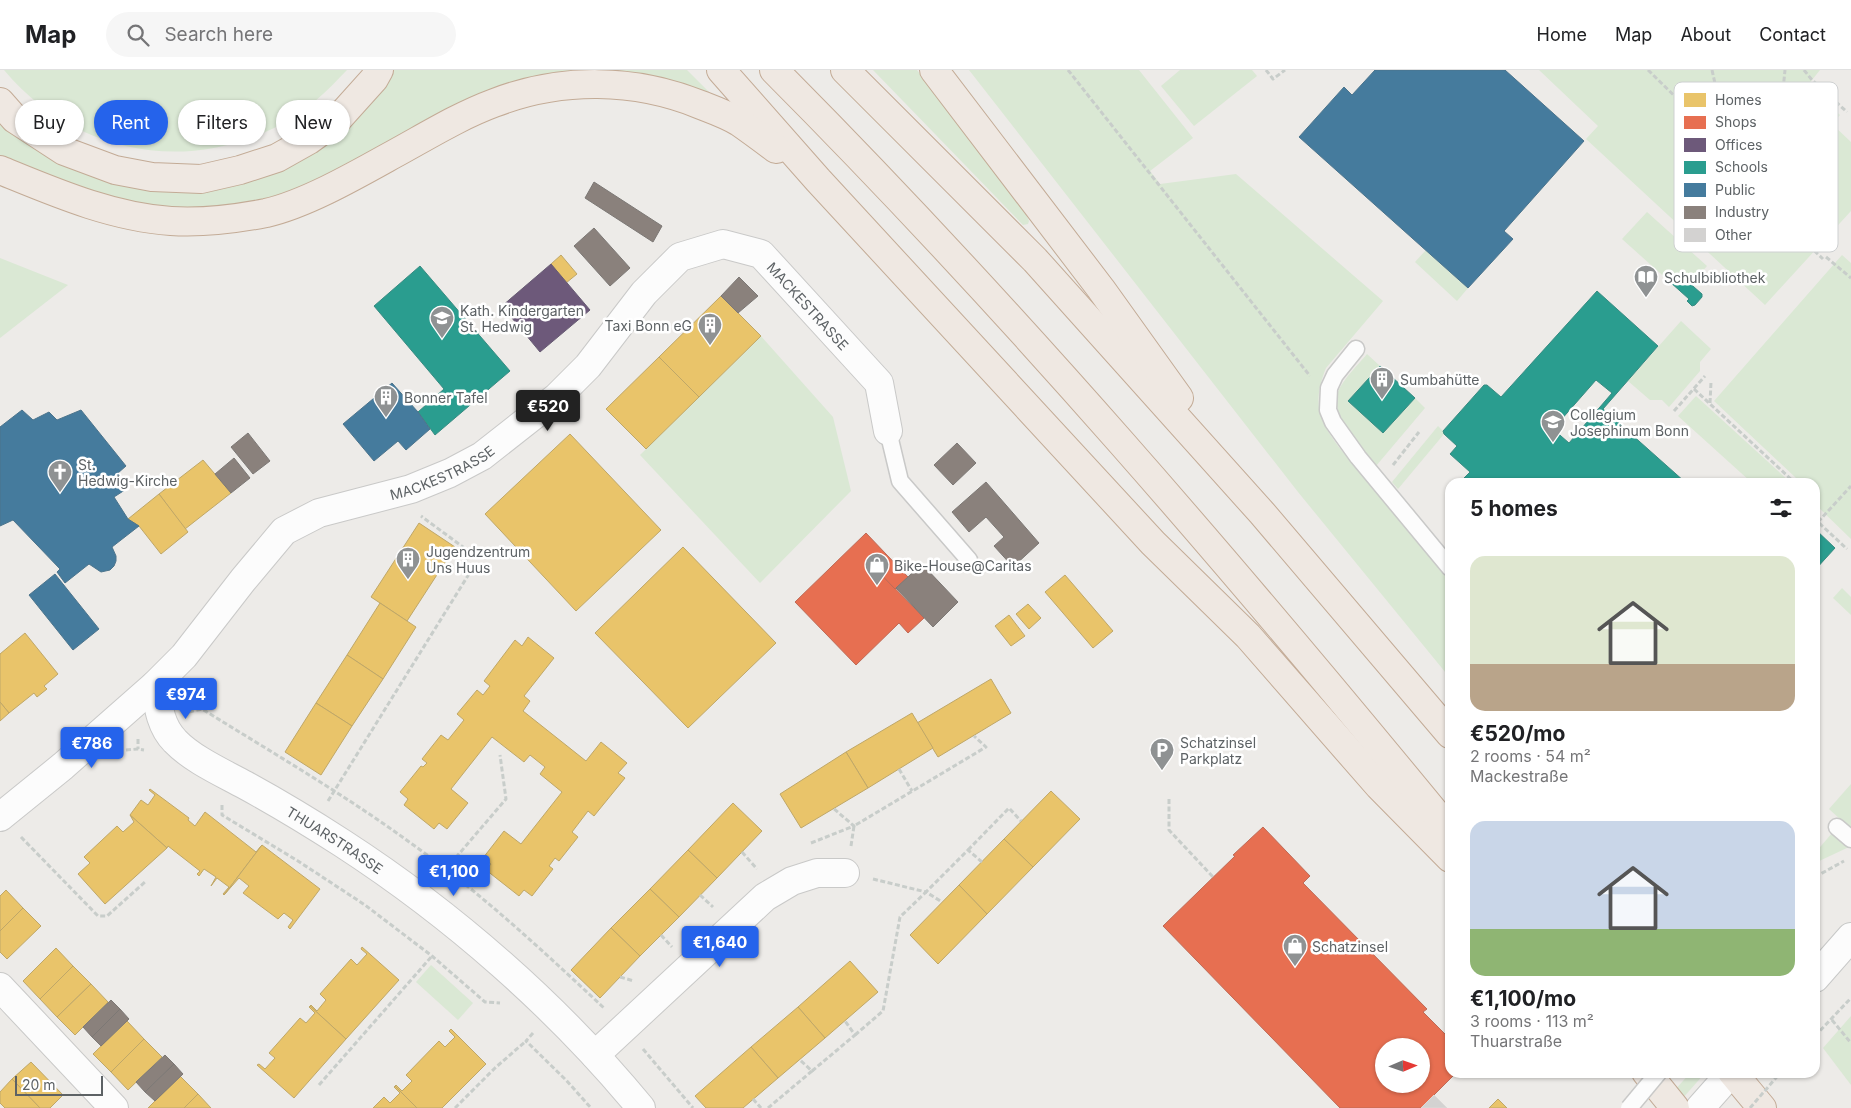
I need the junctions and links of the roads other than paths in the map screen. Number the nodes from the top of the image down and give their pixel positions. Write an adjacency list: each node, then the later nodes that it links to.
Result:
1 (379, 70): 6 (highway)
2 (721, 70): 8 (highway)
3 (774, 70): 17 (highway)
4 (846, 70): 11 (highway)
5 (934, 70): 11 (highway)
6 (0, 102)
7 (0, 170): 8 (highway)
8 (818, 180): 20 (highway)
9 (1356, 349): 13 (lane)
10 (888, 431): 12 (lane); 14 (street, MACKESTRASSE)
11 (1262, 513): 15 (highway)
12 (969, 560)
13 (1445, 562)
14 (155, 685): 16 (street, MACKESTRASSE); 25 (street, THUARSTRASSE)
15 (1445, 728)
16 (1, 817)
17 (1445, 825)
18 (1837, 827): 19 (lane)
19 (1851, 839)
20 (1445, 853)
21 (845, 873): 25 (street)
22 (1851, 937): 23 (street)
23 (1820, 972)
24 (2, 993): 30 (street)
25 (595, 1055): 31 (street, THUARSTRASSE)
26 (1651, 1078): 33 (highway)
27 (1655, 1078): 32 (lane, bridge)
28 (1727, 1078): 34 (street)
29 (1737, 1078): 35 (highway)
30 (114, 1108)
31 (641, 1108)
32 (1629, 1108)
33 (1675, 1108)
34 (1700, 1108)
35 (1762, 1108)

